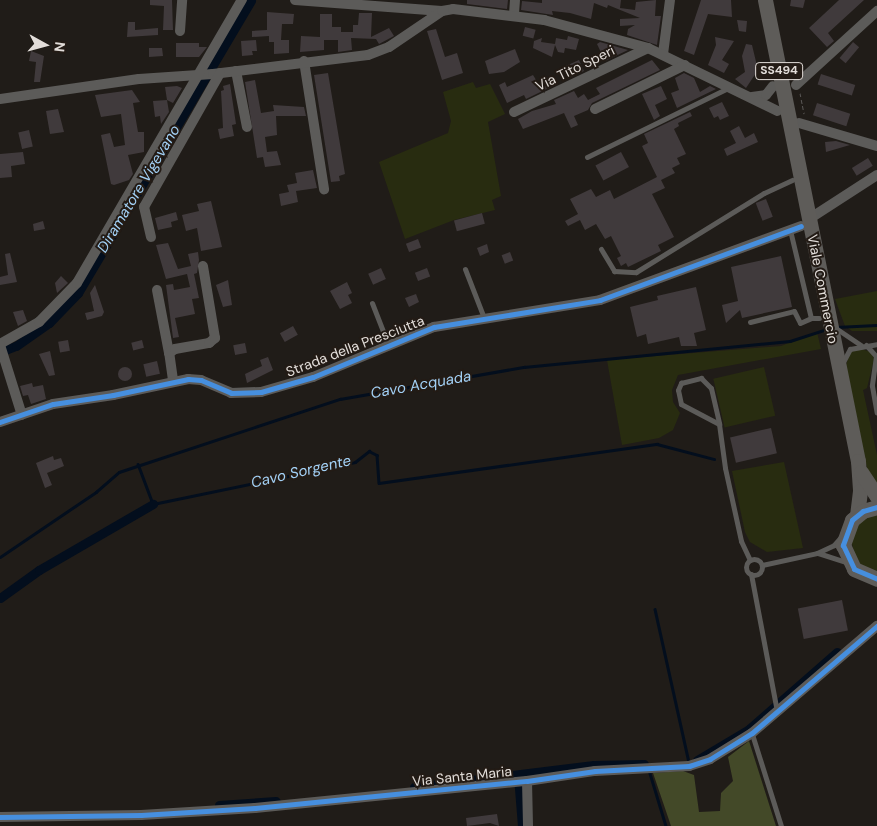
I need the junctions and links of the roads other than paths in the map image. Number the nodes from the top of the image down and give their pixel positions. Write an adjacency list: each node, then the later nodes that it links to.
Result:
1 (182, 0): 13 (street)
2 (242, 0): 19 (street)
3 (295, 0): 10 (street)
4 (515, 0): 12 (street)
5 (670, 0): 15 (street)
6 (756, 0): 22 (main road)
7 (765, 0): 36 (main road, Viale Commercio / SS494)
8 (774, 0): 29 (main road)
9 (453, 4): 10 (street); 12 (street)
10 (442, 11): 16 (street)
11 (877, 11): 21 (street)
12 (514, 14): 14 (street)
13 (180, 31)
14 (648, 48): 15 (street); 28 (street, Via Tito Speri)
15 (663, 54): 17 (street)
16 (304, 61): 18 (street); 35 (street)
17 (685, 65): 23 (street); 26 (street)
18 (236, 71): 20 (street); 30 (street)
19 (200, 74): 20 (street); 25 (street); 49 (street)
20 (217, 74): 37 (street)
21 (797, 84)
22 (773, 86): 24 (street); 27 (main road)
23 (731, 87): 24 (street); 32 (lane)
24 (751, 97): 27 (street)
25 (0, 99)
26 (595, 109)
27 (778, 111): 34 (main road)
28 (514, 112)
29 (802, 125): 31 (street); 36 (main road)
30 (247, 127)
31 (876, 146)
32 (587, 157)
33 (877, 175): 36 (street, Strada della Presciutta)
34 (792, 180): 36 (main road); 38 (lane)
35 (324, 189)
36 (800, 225): 43 (street, Strada della Presciutta); 45 (main road, Viale Commercio / SS494); 45 (lane)
37 (151, 237)
38 (601, 250)
39 (203, 266): 50 (street)
40 (465, 269): 43 (lane)
41 (157, 290): 50 (street)
42 (372, 303): 46 (lane)
43 (484, 318): 46 (street, Strada della Presciutta)
44 (750, 322): 45 (lane)
45 (826, 327): 48 (lane); 53 (main road, Viale Commercio / SS494)
46 (388, 344): 52 (street, Strada della Presciutta)
47 (877, 344): 48 (lane)
48 (863, 345): 51 (lane); 53 (lane)
49 (1, 348): 55 (street)
50 (169, 353): 52 (street)
51 (875, 378): 54 (lane)
52 (173, 380): 55 (street, Strada della Presciutta)
53 (842, 385): 58 (main road, Viale Commercio / SS494)
54 (877, 413)
55 (22, 415): 56 (street, Strada della Presciutta)
56 (0, 422)
57 (719, 424): 57 (lane); 64 (lane)
58 (858, 461): 59 (main road, Viale Commercio / SS494); 61 (main road, Viale Commercio / SS494)
59 (877, 497)
60 (877, 507): 61 (main road)
61 (857, 515): 62 (main road, Viale Commercio / SS494)
62 (845, 532): 63 (lane); 67 (main road)
63 (817, 553): 65 (lane); 67 (lane)
64 (750, 560): 65 (lane); 66 (lane)
65 (762, 565): 66 (lane)
66 (751, 574): 70 (lane)
67 (865, 575): 68 (main road)
68 (877, 590)
69 (877, 626): 70 (street, Via Santa Maria)
70 (776, 707): 71 (street, Via Santa Maria)
71 (752, 733): 72 (street, Via Santa Maria); 75 (lane)
72 (521, 782): 73 (street, Via Santa Maria); 74 (street)
73 (0, 817)
74 (528, 826)
75 (781, 826)

